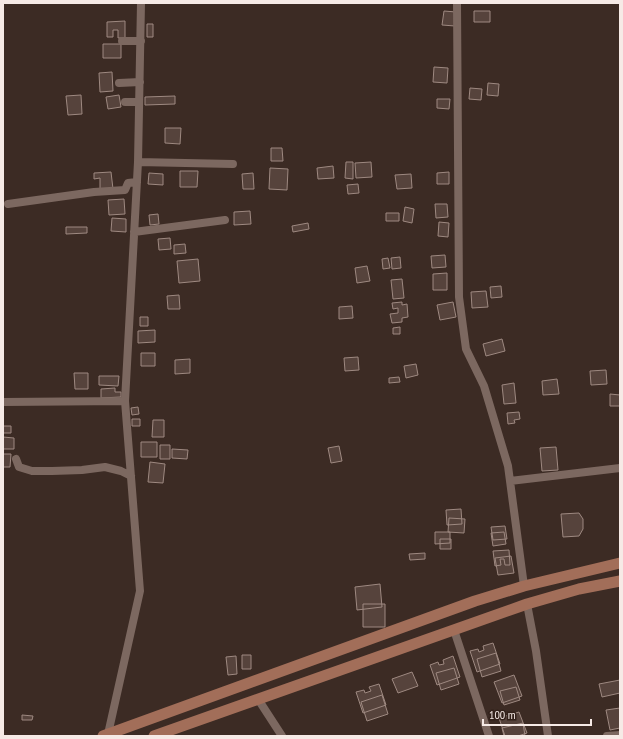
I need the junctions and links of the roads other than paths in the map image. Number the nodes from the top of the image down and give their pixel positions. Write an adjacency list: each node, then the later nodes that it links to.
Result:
1 (141, 3): 4 (street)
2 (457, 3): 20 (street)
3 (122, 41): 4 (street)
4 (140, 41): 5 (street)
5 (140, 82): 6 (street); 8 (street)
6 (119, 83)
7 (125, 102): 8 (street)
8 (139, 102): 9 (street)
9 (138, 162): 10 (street); 11 (street)
10 (233, 164)
11 (137, 182): 12 (street); 14 (street)
12 (8, 204)
13 (225, 220): 14 (street)
14 (134, 232): 15 (street)
15 (125, 401): 16 (street); 19 (street)
16 (3, 402)
17 (16, 459): 19 (street)
18 (620, 468): 20 (street)
19 (131, 476): 28 (street)
20 (510, 481): 23 (street)
21 (620, 563): 23 (main road)
22 (620, 581): 24 (main road)
23 (524, 586): 28 (main road)
24 (527, 604): 25 (main road); 29 (street)
25 (454, 630): 26 (main road); 32 (street)
26 (258, 699): 30 (main road); 31 (street)
27 (620, 734): 33 (street)
28 (105, 735)
29 (545, 735)
30 (154, 736)
31 (282, 736)
32 (489, 736)
33 (607, 736)

